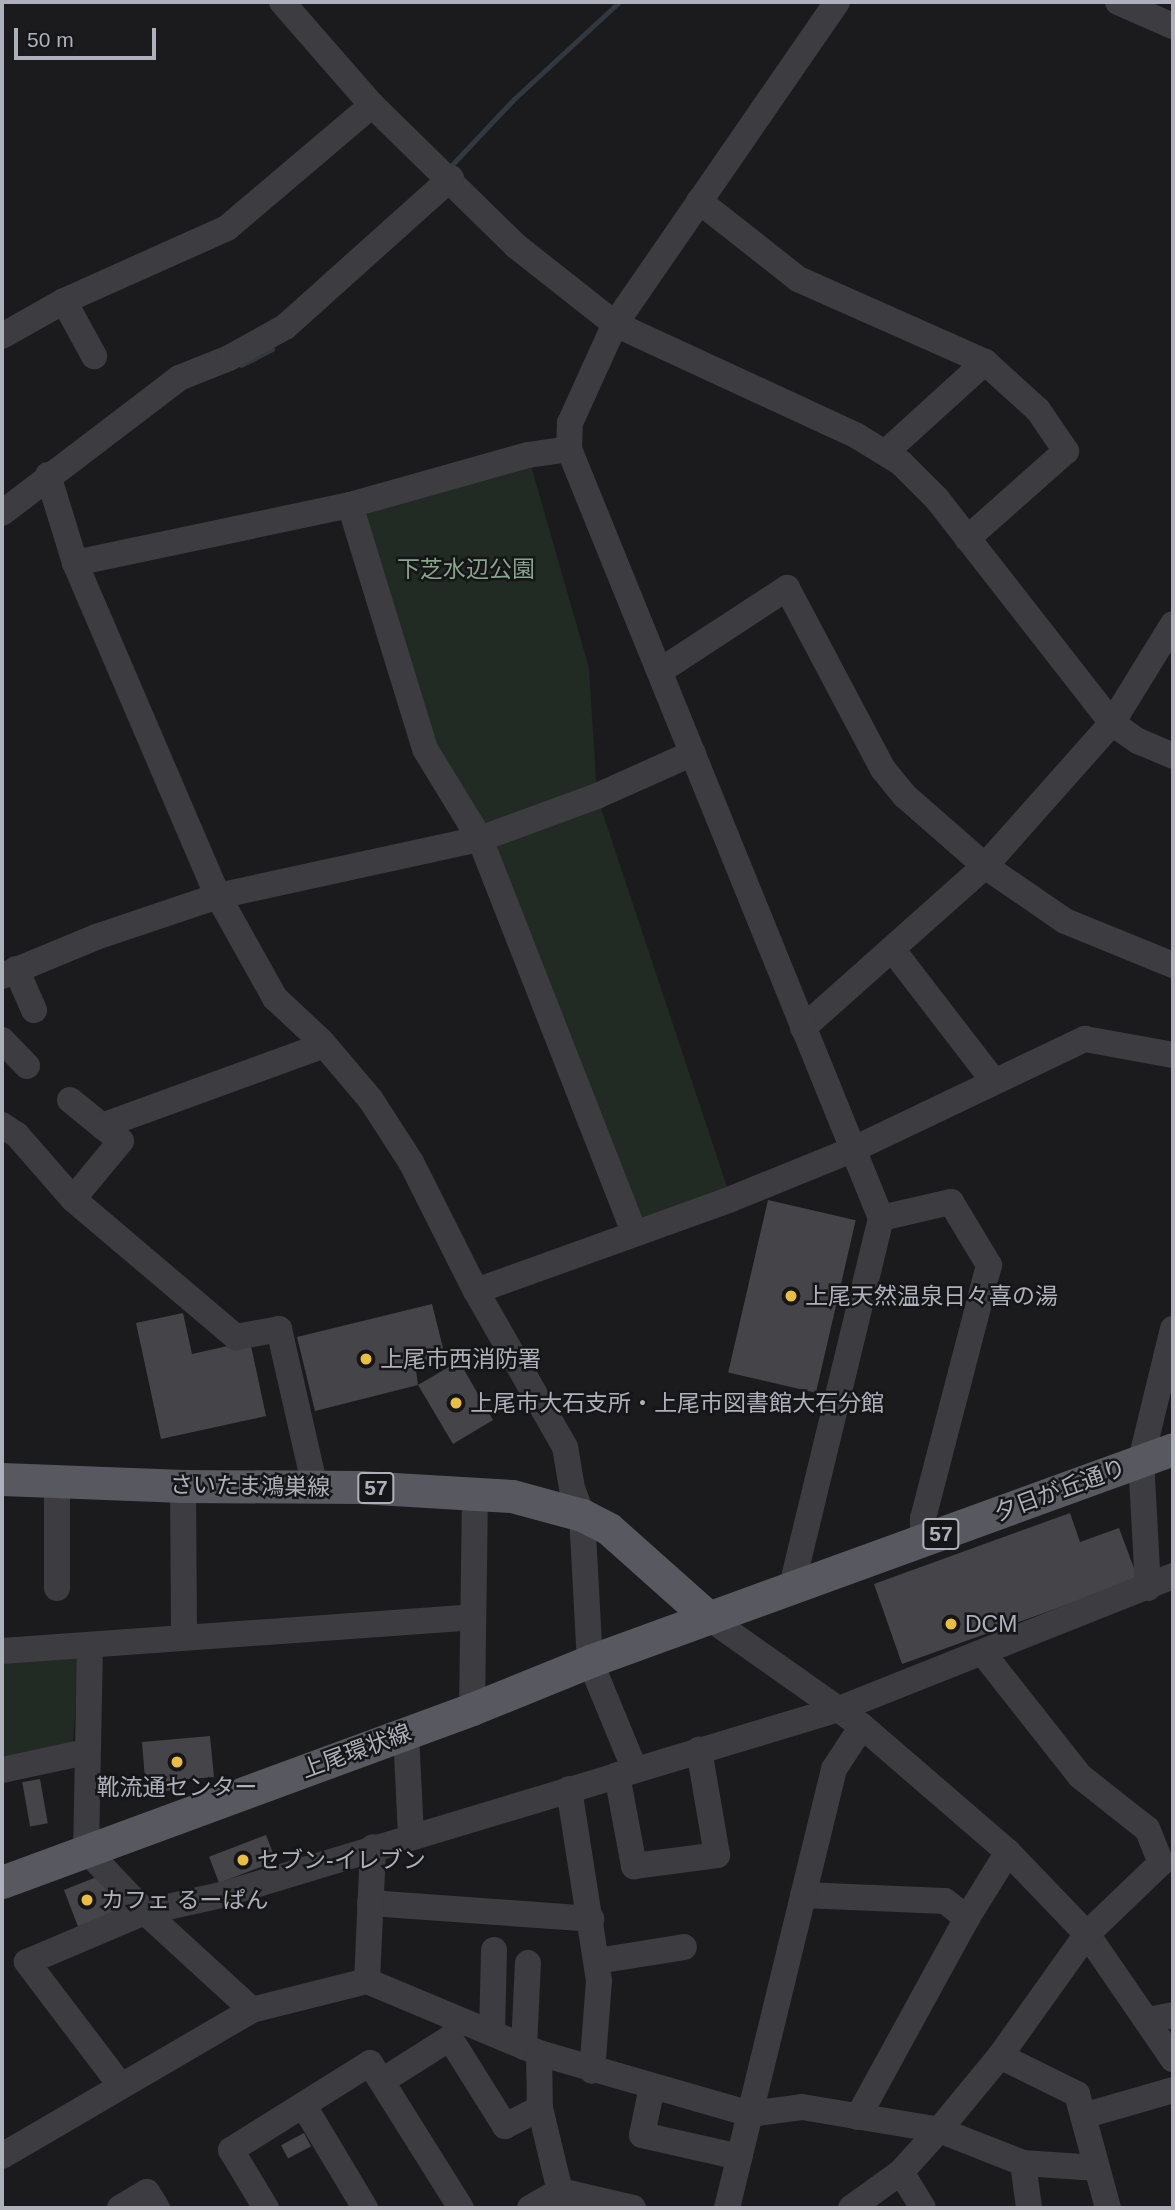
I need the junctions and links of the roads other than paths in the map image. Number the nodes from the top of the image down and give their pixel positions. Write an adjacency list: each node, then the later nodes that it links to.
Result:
1 (282, 2): 5 (street)
2 (838, 2): 7 (street)
3 (1118, 2): 4 (street)
4 (1173, 26)
5 (372, 105): 6 (street); 8 (street)
6 (451, 178): 9 (street); 15 (street)
7 (699, 201): 9 (street); 12 (street)
8 (64, 301): 10 (street); 11 (street)
9 (615, 324): 13 (street); 14 (street)
10 (2, 336)
11 (94, 356)
12 (985, 362): 14 (street); 18 (street)
13 (569, 449): 16 (street); 21 (street)
14 (886, 453): 18 (street)
15 (48, 475): 17 (street); 19 (street)
16 (350, 505): 19 (street); 25 (street)
17 (2, 513)
18 (967, 538): 22 (street)
19 (75, 563): 27 (street)
20 (1173, 624): 22 (street)
21 (660, 671): 23 (street); 26 (street)
22 (1112, 723): 24 (street); 26 (street)
23 (693, 753): 25 (street); 32 (street)
24 (1173, 756)
25 (480, 839): 27 (street); 44 (street)
26 (985, 866): 28 (street); 29 (street)
27 (218, 897): 30 (street); 34 (street)
28 (892, 949): 32 (street); 37 (street)
29 (1173, 965)
30 (9, 973): 31 (street)
31 (34, 1010)
32 (803, 1028): 41 (street)
33 (2, 1040): 36 (street)
34 (324, 1045): 40 (street); 45 (street)
35 (1173, 1055): 37 (street)
36 (27, 1066)
37 (993, 1080): 41 (street)
38 (70, 1100): 40 (street)
39 (2, 1125): 42 (street)
40 (102, 1126): 42 (street)
41 (854, 1149): 43 (street); 44 (street)
42 (73, 1199): 52 (street)
43 (881, 1218): 55 (street); 59 (street)
44 (635, 1234): 45 (street)
45 (476, 1291): 54 (street)
46 (1173, 1329): 48 (street)
47 (1173, 1449): 48 (main road, 夕日が丘通り / 57)
48 (1142, 1460): 55 (main road, 夕日が丘通り / 57); 58 (street)
49 (2, 1479): 50 (main road, さいたま鴻巣線 / 57)
50 (57, 1481): 51 (main road, さいたま鴻巣線 / 57); 57 (street)
51 (183, 1486): 52 (main road, さいたま鴻巣線 / 57); 62 (street)
52 (316, 1487): 53 (main road, さいたま鴻巣線 / 57)
53 (475, 1492): 54 (main road, さいたま鴻巣線 / 57); 60 (street)
54 (582, 1514): 61 (main road, さいたま鴻巣線 / 57); 66 (street)
55 (923, 1541): 59 (main road, 夕日が丘通り / 57)
56 (1173, 1576): 58 (street)
57 (57, 1588)
58 (1148, 1588): 65 (street)
59 (791, 1590): 61 (main road, 夕日が丘通り / 57)
60 (473, 1617): 62 (street); 67 (street)
61 (709, 1618): 66 (main road, 上尾環状線); 68 (street)
62 (184, 1636): 63 (street)
63 (90, 1645): 64 (street); 72 (street)
64 (2, 1651)
65 (983, 1653): 68 (street); 86 (street)
66 (590, 1661): 67 (main road, 上尾環状線); 74 (street)
67 (472, 1709): 70 (main road, 上尾環状線)
68 (839, 1709): 69 (street); 71 (street)
69 (862, 1726): 79 (street); 81 (street)
70 (406, 1733): 76 (street); 78 (main road, 上尾環状線)
71 (699, 1750): 74 (street); 74 (street)
72 (86, 1752): 73 (street); 78 (street)
73 (2, 1770)
74 (626, 1772): 75 (street)
75 (569, 1789): 76 (street); 85 (street)
76 (411, 1836): 77 (street)
77 (373, 1847): 82 (street); 83 (street)
78 (86, 1850): 80 (main road, 上尾環状線); 83 (street)
79 (1008, 1852): 84 (street); 86 (street)
80 (2, 1882)
81 (803, 1895): 84 (street); 105 (street)
82 (370, 1903): 85 (street); 91 (street)
83 (145, 1912): 92 (street); 100 (street)
84 (967, 1918): 107 (street)
85 (592, 1919): 89 (street)
86 (1087, 1934): 93 (street); 96 (street)
87 (684, 1947): 89 (street)
88 (494, 1950): 94 (street)
89 (597, 1961): 98 (street)
90 (528, 1963): 95 (street)
91 (367, 1980): 92 (street); 94 (street)
92 (252, 2010): 100 (street)
93 (1161, 2018): 97 (street)
94 (492, 2033): 95 (street)
95 (531, 2050): 98 (street); 104 (street)
96 (1000, 2056): 106 (street); 108 (street)
97 (1173, 2059)
98 (592, 2071): 101 (street)
99 (382, 2081): 103 (street); 104 (street); 119 (street)
100 (121, 2086): 109 (street)
101 (652, 2087): 105 (street); 110 (street)
102 (1173, 2090): 106 (street)
103 (304, 2106): 117 (street); 118 (street)
104 (540, 2108): 114 (street)
105 (751, 2114): 107 (street); 110 (street)
106 (1083, 2116): 112 (street)
107 (858, 2117): 108 (street)
108 (939, 2130): 111 (street); 113 (street)
109 (4, 2152)
110 (740, 2157): 122 (street)
111 (1023, 2163): 112 (street); 125 (street)
112 (1097, 2168): 126 (street)
113 (901, 2172): 123 (street); 124 (street)
114 (565, 2200): 120 (street); 121 (street)
115 (120, 2208): 116 (street)
116 (157, 2208)
117 (266, 2208)
118 (365, 2208)
119 (461, 2208)
120 (530, 2208)
121 (633, 2208)
122 (727, 2208)
123 (851, 2208)
124 (923, 2208)
125 (1029, 2208)
126 (1108, 2208)

